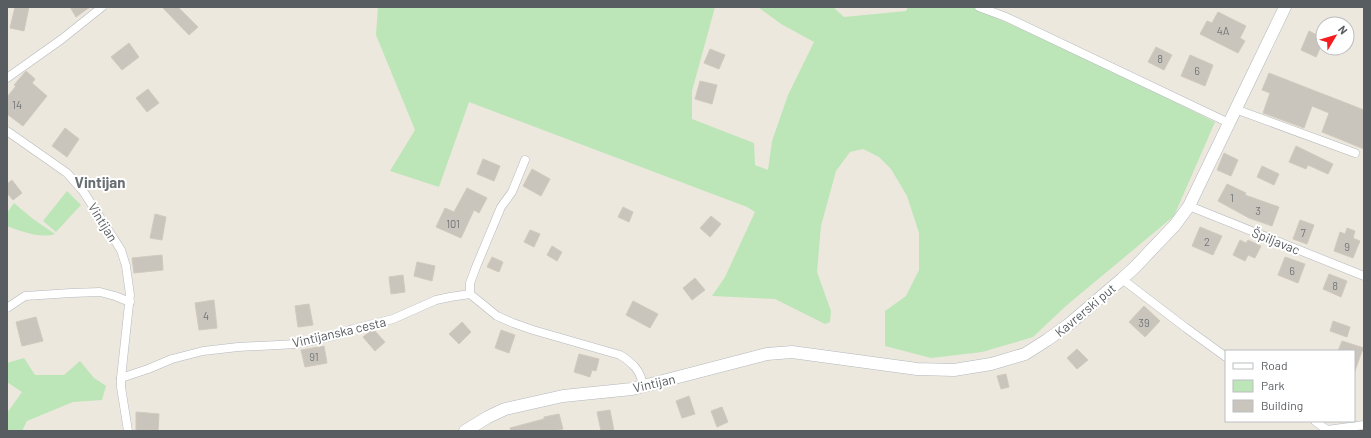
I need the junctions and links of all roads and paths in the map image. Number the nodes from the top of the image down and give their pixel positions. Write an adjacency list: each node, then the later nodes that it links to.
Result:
1 (102, 7): 4 (street)
2 (979, 7): 6 (street)
3 (1285, 7): 5 (main road, Kavrerski put)
4 (7, 78)
5 (1235, 109): 6 (main road, Kavrerski put); 8 (street)
6 (1229, 123): 10 (main road, Kavrerski put)
7 (7, 131): 14 (street, Vintijan)
8 (1355, 152)
9 (525, 160): 13 (street)
10 (1189, 206): 11 (street, Špiljavac); 12 (main road, Kavrerski put)
11 (1364, 276)
12 (1122, 279): 16 (street); 17 (main road, Kavrerski put)
13 (470, 294): 18 (street, Vintijanska cesta); 19 (street)
14 (130, 302): 15 (street); 18 (street, Vintijan)
15 (7, 308)
16 (1225, 356)
17 (847, 360): 19 (main road, Vintijan)
18 (121, 378): 22 (street, Vintijan)
19 (643, 386): 23 (main road, Vintijan)
20 (1316, 422): 21 (street)
21 (1364, 425)
22 (128, 431)
23 (465, 431)

